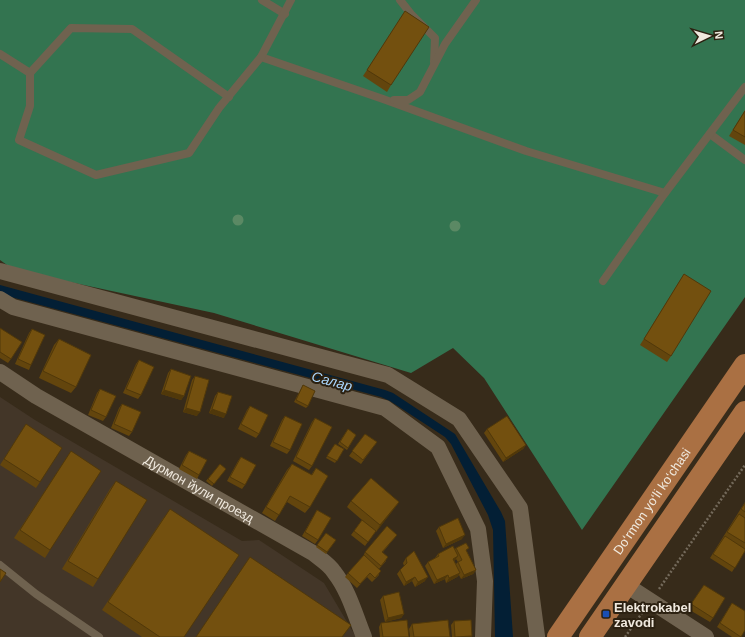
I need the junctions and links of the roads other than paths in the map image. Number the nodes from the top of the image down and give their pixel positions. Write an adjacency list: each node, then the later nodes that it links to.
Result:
1 (262, 0): 5 (lane)
2 (291, 0): 5 (lane)
3 (400, 0): 6 (lane)
4 (476, 0): 7 (lane)
5 (284, 14): 9 (lane)
6 (435, 38): 7 (lane); 10 (lane)
7 (445, 44): 10 (lane)
8 (0, 54): 11 (lane)
9 (261, 57): 13 (lane); 14 (lane)
10 (434, 63): 14 (lane)
11 (30, 73): 13 (lane); 13 (lane)
12 (745, 87): 15 (lane)
13 (229, 97)
14 (383, 99): 17 (lane)
15 (710, 134): 16 (lane); 17 (lane)
16 (745, 160)
17 (665, 193): 19 (lane)
18 (0, 271): 29 (street)
19 (603, 280)
20 (0, 299): 28 (street)
21 (745, 365): 29 (main road, Do‘rmon yo‘li ko‘chasi)
22 (0, 372): 27 (street, Дурмон йули проезд)
23 (745, 412): 25 (main road, Do‘rmon yo‘li ko‘chasi)
24 (0, 565): 26 (lane)
25 (626, 585): 30 (main road, Do‘rmon yo‘li ko‘chasi); 31 (street)
26 (99, 637)
27 (364, 637)
28 (483, 637)
29 (548, 637)
30 (590, 637)
31 (706, 637)

